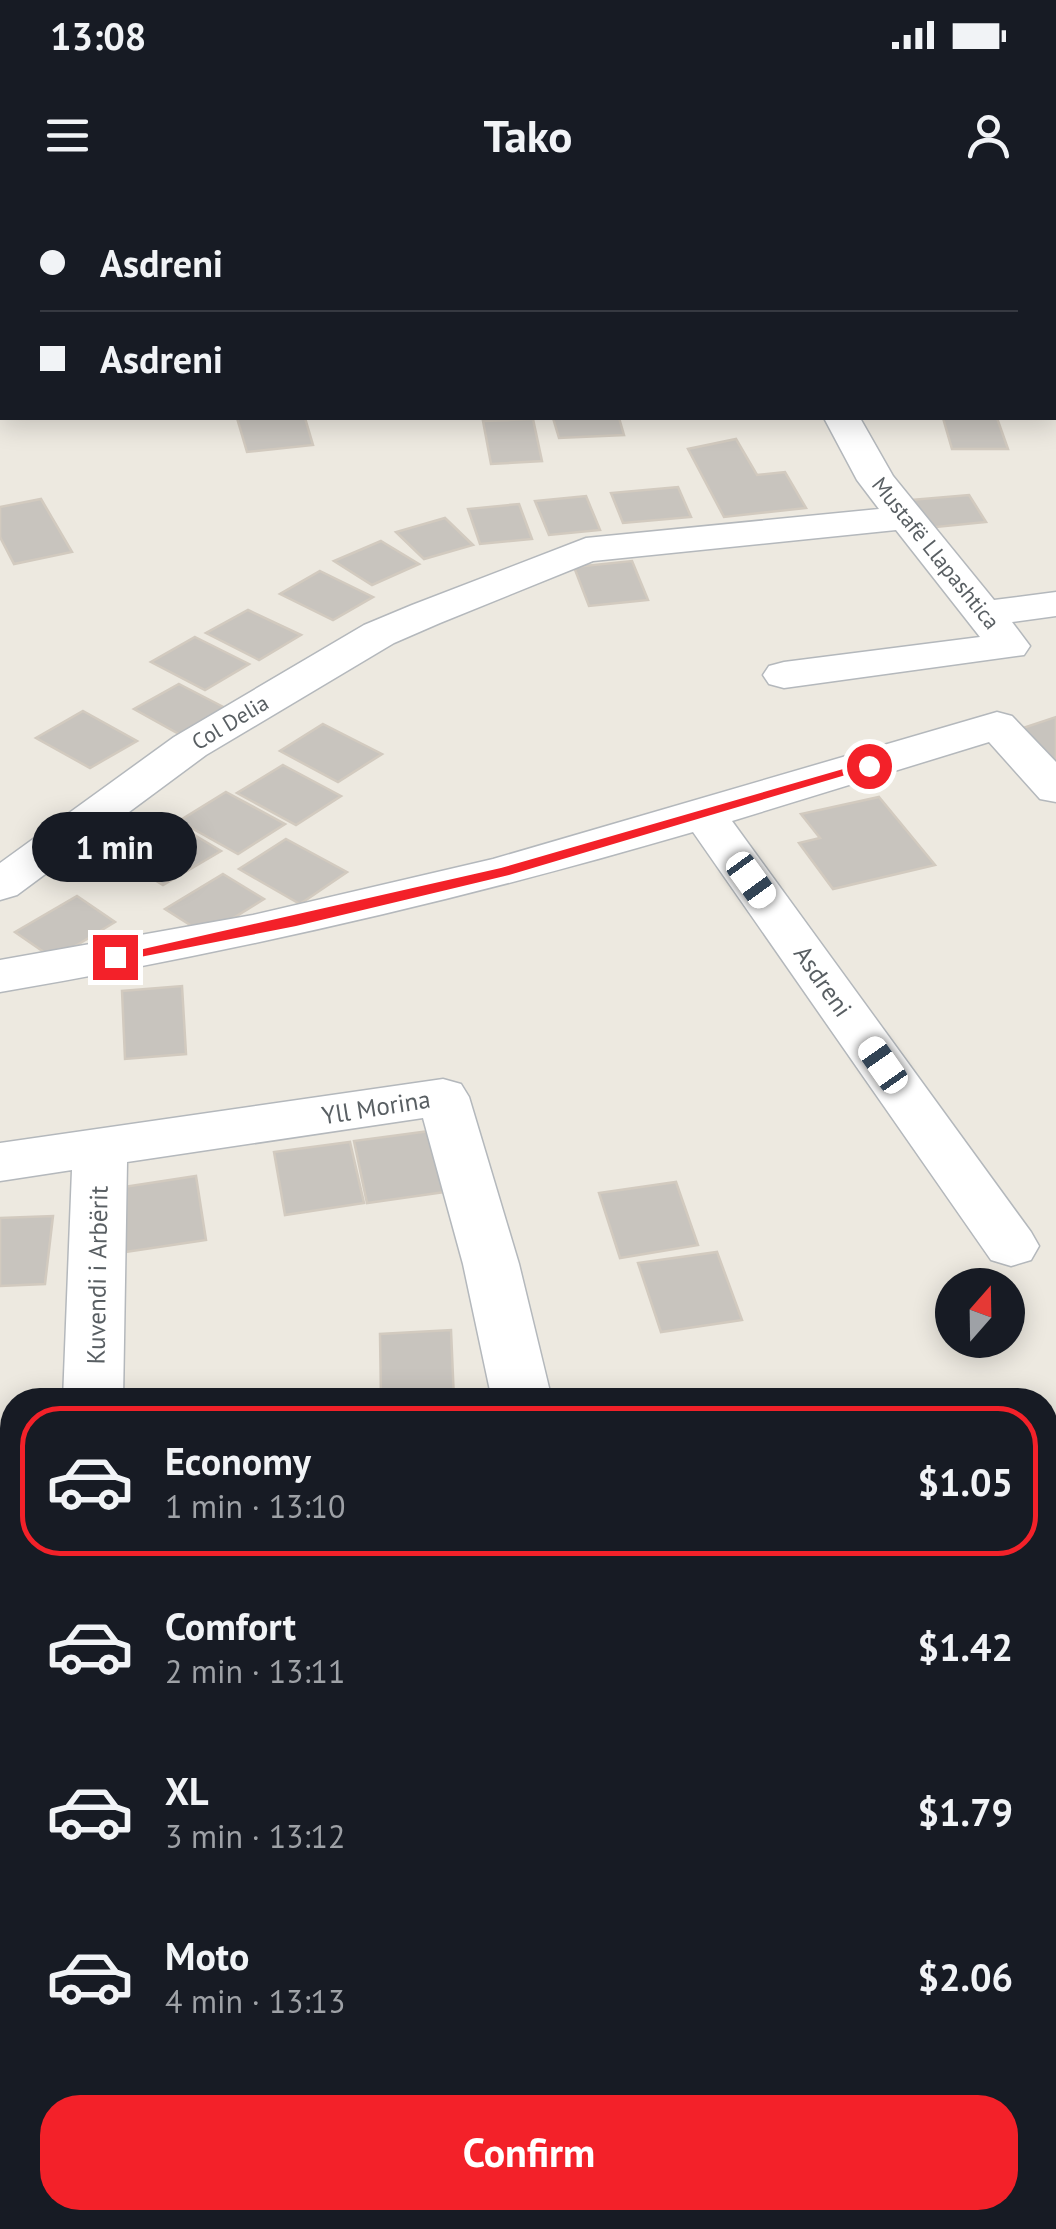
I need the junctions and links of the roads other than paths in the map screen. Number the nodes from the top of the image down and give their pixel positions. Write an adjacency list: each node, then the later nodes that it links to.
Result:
1 (843, 420): 2 (street, Mustafë Llapashtica)
2 (905, 518): 4 (street, Mustafë Llapashtica); 8 (street, Col Delia)
3 (1056, 604): 4 (street)
4 (985, 614): 5 (street, Mustafë Llapashtica)
5 (784, 676)
6 (1056, 789): 7 (street)
7 (704, 815): 9 (street); 12 (street, Asdreni)
8 (0, 885)
9 (0, 976)
10 (100, 1151): 11 (street, Yll Morina); 13 (street, Kuvendi i Arbërit); 14 (street, Yll Morina)
11 (0, 1162)
12 (1011, 1246)
13 (94, 1388)
14 (519, 1388)

